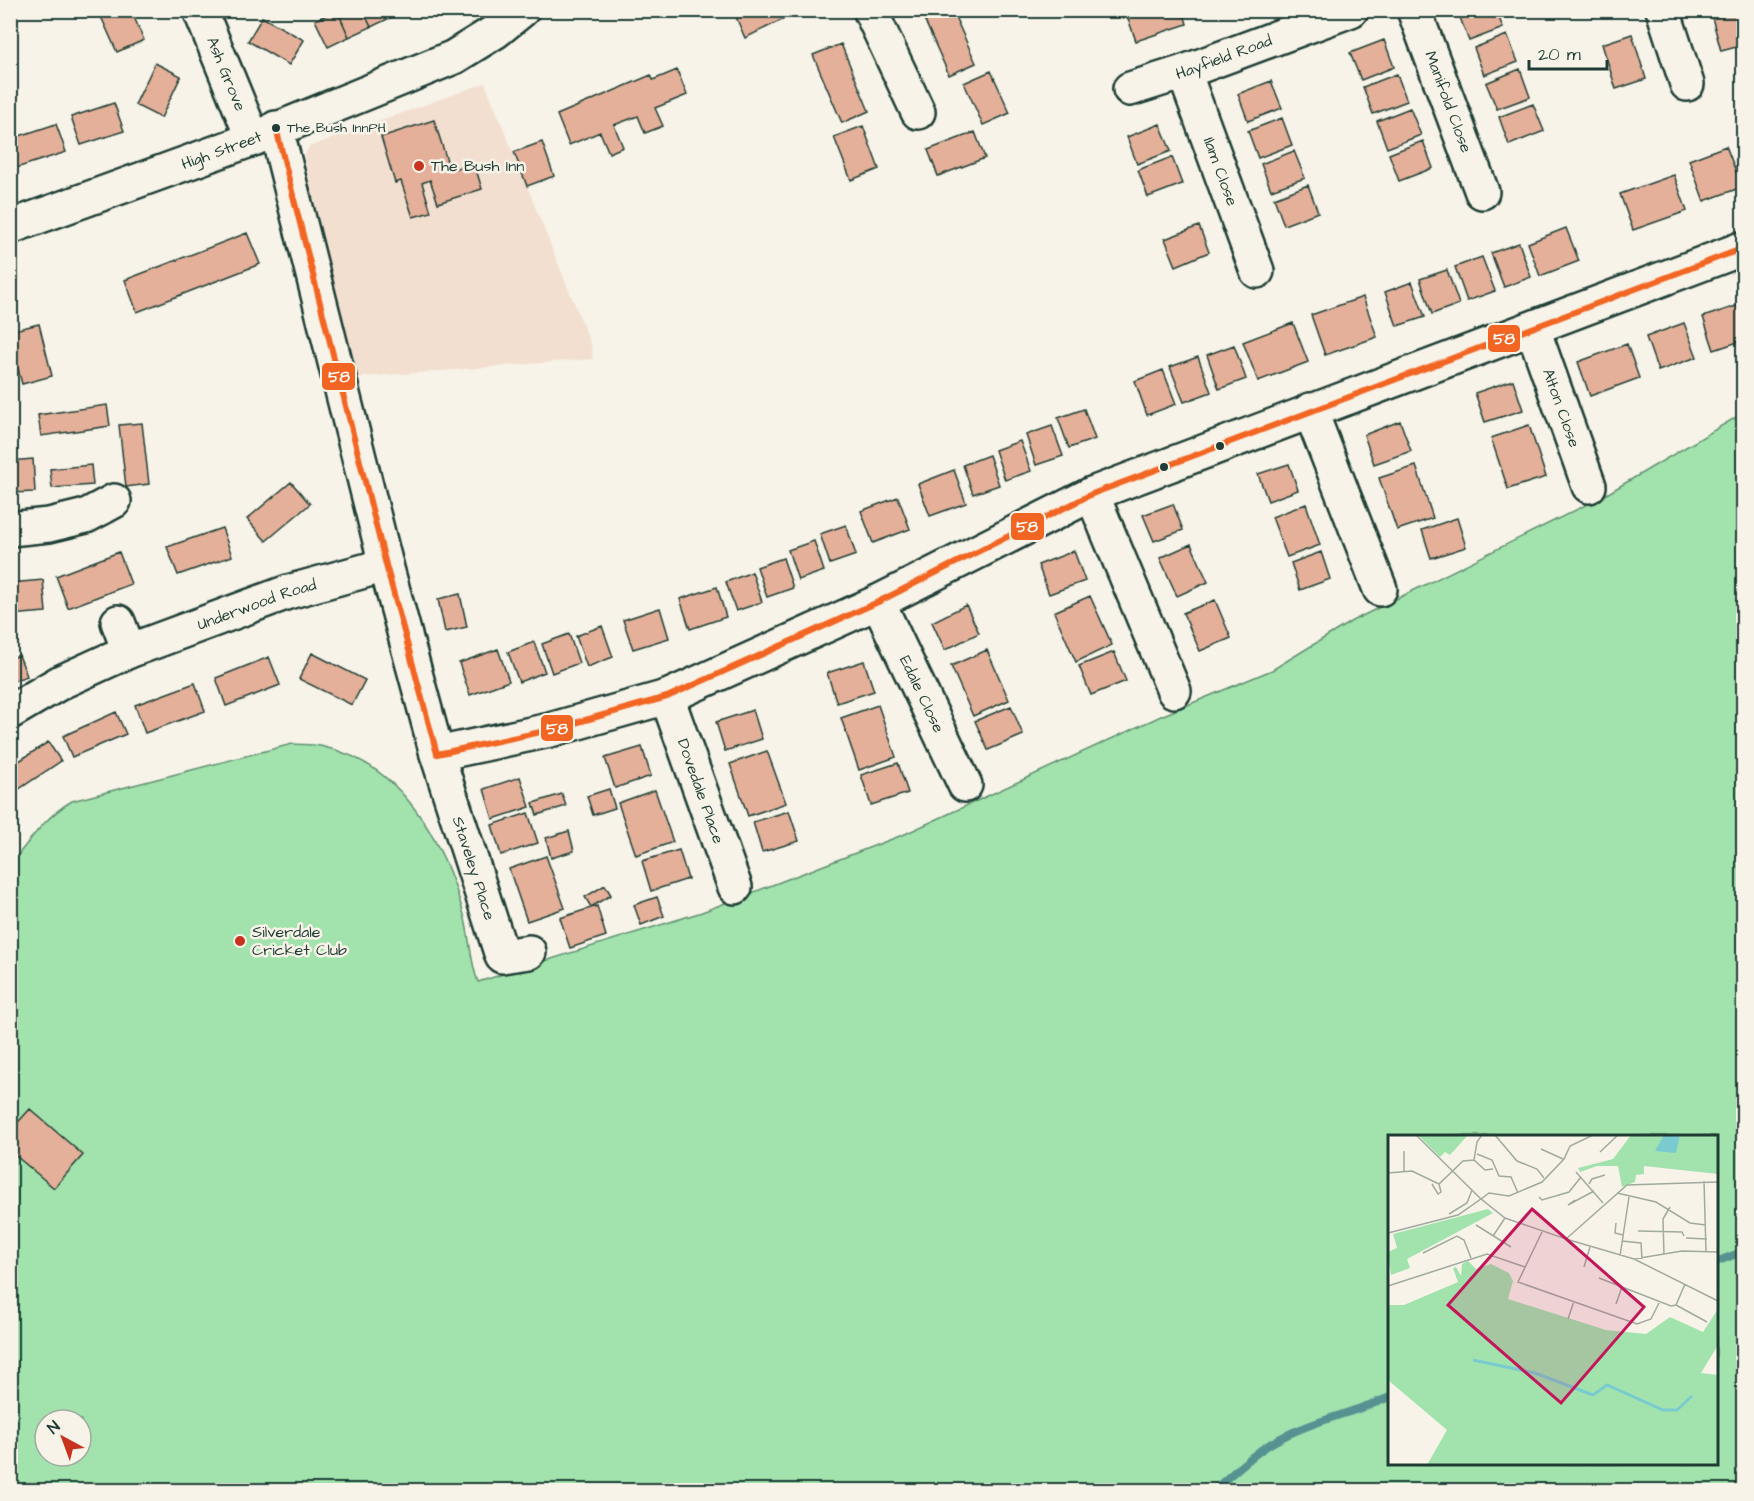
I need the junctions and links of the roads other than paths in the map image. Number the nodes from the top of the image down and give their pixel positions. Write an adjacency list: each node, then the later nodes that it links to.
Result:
1 (200, 10): 11 (street, Ash Grove)
2 (522, 10): 11 (street, High Street)
3 (870, 10): 10 (street)
4 (1351, 10): 7 (street, Hayfield Road)
5 (1414, 10): 12 (street, Manifold Close)
6 (1664, 10): 8 (street)
7 (1184, 72): 9 (street, Hayfield Road); 15 (street, Ilam Close)
8 (1687, 84)
9 (1130, 89)
10 (918, 112)
11 (264, 133): 13 (street, High Street); 22 (street, Ash Grove)
12 (1482, 192)
13 (10, 227)
14 (1743, 248): 16 (street)
15 (1257, 271)
16 (1533, 329): 17 (street); 18 (street, Alton Close)
17 (1310, 410): 19 (street); 23 (street)
18 (1589, 486)
19 (1092, 494): 24 (street); 25 (street)
20 (114, 501): 21 (street)
21 (10, 529)
22 (386, 565): 27 (street, Underwood Road); 28 (street, Ash Grove)
23 (1380, 589)
24 (878, 602): 26 (street); 29 (street, Edale Close)
25 (1174, 691)
26 (667, 697): 28 (street); 30 (street, Dovedale Place)
27 (10, 712)
28 (437, 754): 31 (street, Staveley Place)
29 (965, 785)
30 (735, 887)
31 (529, 952)

